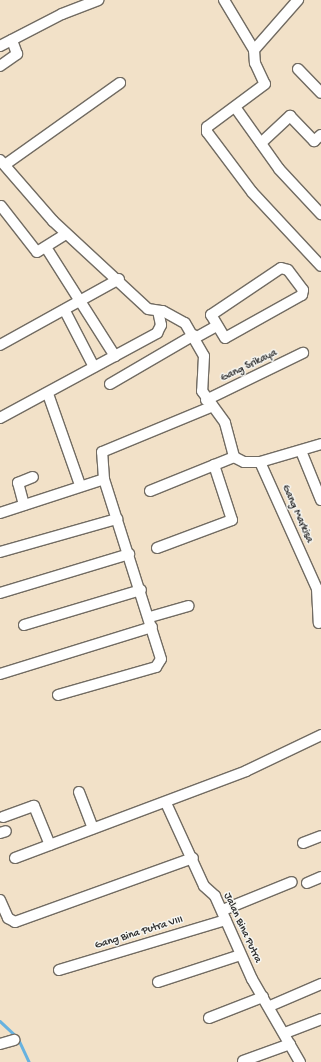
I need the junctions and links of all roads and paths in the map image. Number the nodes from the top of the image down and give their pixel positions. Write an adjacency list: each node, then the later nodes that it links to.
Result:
1 (98, 0): 4 (street)
2 (224, 0): 6 (street)
3 (298, 0): 6 (street)
4 (12, 40): 5 (street); 7 (street)
5 (0, 46)
6 (254, 50): 11 (street)
7 (0, 66)
8 (298, 69): 10 (street)
9 (120, 83): 14 (street)
10 (319, 88)
11 (235, 107): 13 (street); 19 (street)
12 (319, 141): 13 (street)
13 (261, 143): 16 (street)
14 (3, 162): 17 (street)
15 (1, 206): 18 (street)
16 (321, 214)
17 (66, 234): 18 (street); 20 (street)
18 (46, 249): 21 (street)
19 (321, 266)
20 (119, 279): 21 (street); 23 (street)
21 (81, 299): 22 (street); 28 (street)
22 (65, 311): 26 (street); 29 (street)
23 (160, 311): 25 (street); 28 (street)
24 (218, 326): 24 (street); 25 (street)
25 (195, 337): 30 (street); 32 (street)
26 (0, 344)
27 (303, 353): 32 (street, Gang Srikaya)
28 (115, 356): 29 (street)
29 (94, 367): 31 (street)
30 (110, 384)
31 (48, 394): 33 (street); 41 (street)
32 (210, 403): 36 (street); 40 (street, Gang Srikaya)
33 (0, 418)
34 (320, 446): 35 (street)
35 (301, 451): 37 (street); 43 (street)
36 (234, 457): 37 (street); 38 (street)
37 (260, 462): 54 (street, Gang Markisa)
38 (214, 465): 42 (street); 47 (street)
39 (33, 477): 44 (street)
40 (104, 479): 41 (street); 46 (street, Gang Srikaya)
41 (80, 486): 44 (street)
42 (150, 491)
43 (321, 500)
44 (24, 505): 45 (street)
45 (0, 513)
46 (118, 519): 48 (street); 49 (street, Gang Srikaya)
47 (157, 548)
48 (0, 552)
49 (129, 554): 50 (street, Gang Srikaya); 51 (street)
50 (141, 590): 53 (street, Gang Srikaya); 55 (street)
51 (0, 593)
52 (188, 606): 53 (street)
53 (151, 622): 56 (street); 57 (street, Gang Srikaya)
54 (319, 623)
55 (24, 625)
56 (0, 674)
57 (58, 695)
58 (321, 734): 60 (street)
59 (79, 792): 62 (street)
60 (166, 803): 62 (street); 67 (street, Jalan Bina Putra)
61 (3, 817): 65 (street)
62 (93, 828): 65 (street)
63 (321, 836): 64 (street)
64 (303, 843)
65 (50, 845): 66 (street)
66 (15, 858)
67 (193, 858): 71 (street); 72 (street, Jalan Bina Putra)
68 (321, 877): 70 (street)
69 (292, 882): 72 (street, Gang Bina Putra VIII)
70 (307, 883)
71 (0, 900)
72 (224, 915): 73 (street, Jalan Bina Putra); 74 (street, Gang Bina Putra VIII)
73 (240, 955): 75 (street); 77 (street, Jalan Bina Putra)
74 (59, 970)
75 (158, 982)
76 (321, 984): 78 (street)
77 (263, 997): 78 (street, Jalan Bina Putra); 79 (street)
78 (270, 1006): 81 (street, Jalan Bina Putra)
79 (209, 1018)
80 (321, 1019): 81 (street)
81 (285, 1033): 84 (street, Jalan Bina Putra)
82 (14, 1040): 83 (street)
83 (0, 1044)
84 (290, 1044): 85 (street); 86 (street, Jalan Bina Putra)
85 (243, 1061)
86 (300, 1062)

